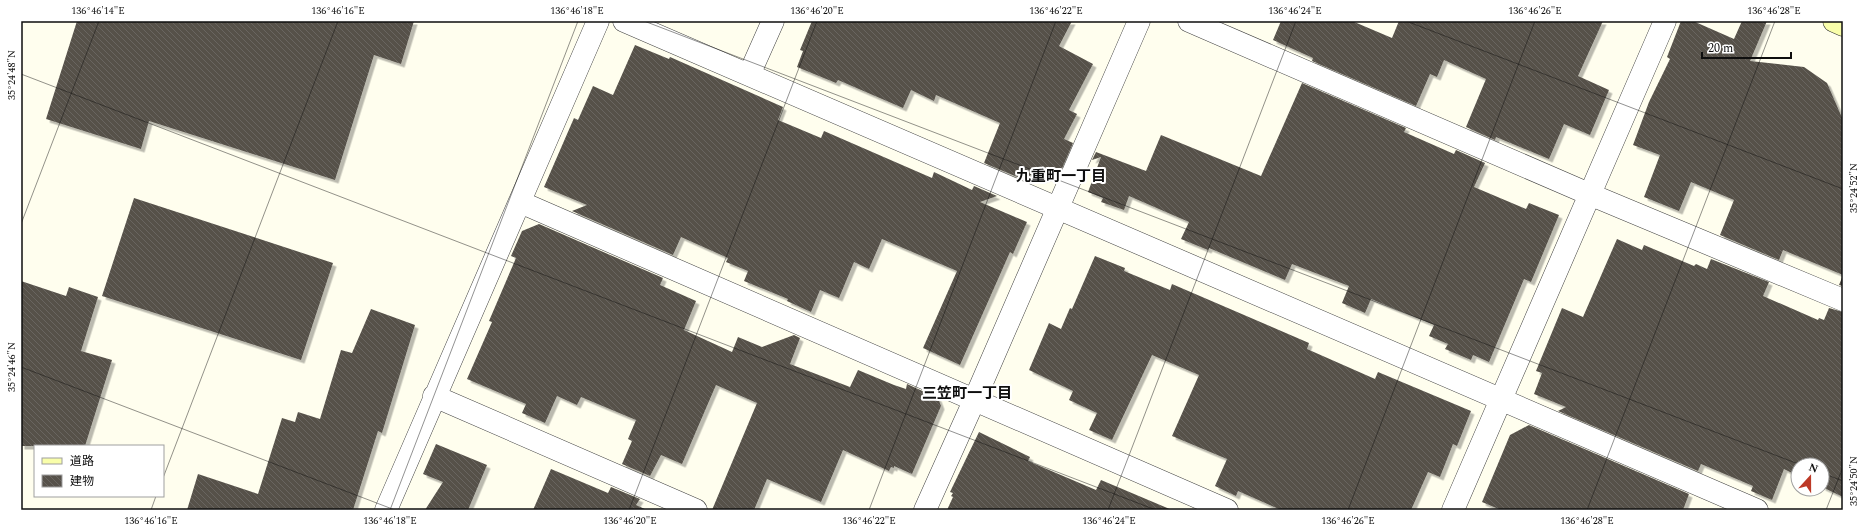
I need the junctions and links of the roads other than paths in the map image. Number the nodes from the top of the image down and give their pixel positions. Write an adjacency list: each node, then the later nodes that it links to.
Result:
1 (598, 21): 11 (street)
2 (624, 21): 9 (street)
3 (773, 21): 9 (street)
4 (1139, 21): 12 (street)
5 (1189, 21): 10 (street)
6 (1665, 21): 10 (street)
7 (1834, 21): 8 (street)
8 (1843, 25)
9 (749, 75): 12 (street)
10 (1590, 194): 13 (street); 15 (street)
11 (520, 202): 14 (street); 16 (street)
12 (1058, 208): 15 (street); 16 (street)
13 (1843, 300)
14 (434, 396): 17 (street); 18 (street)
15 (1501, 400): 21 (street); 22 (street)
16 (974, 401): 19 (street); 20 (street)
17 (386, 510)
18 (696, 510)
19 (925, 510)
20 (1228, 510)
21 (1453, 510)
22 (1756, 510)

